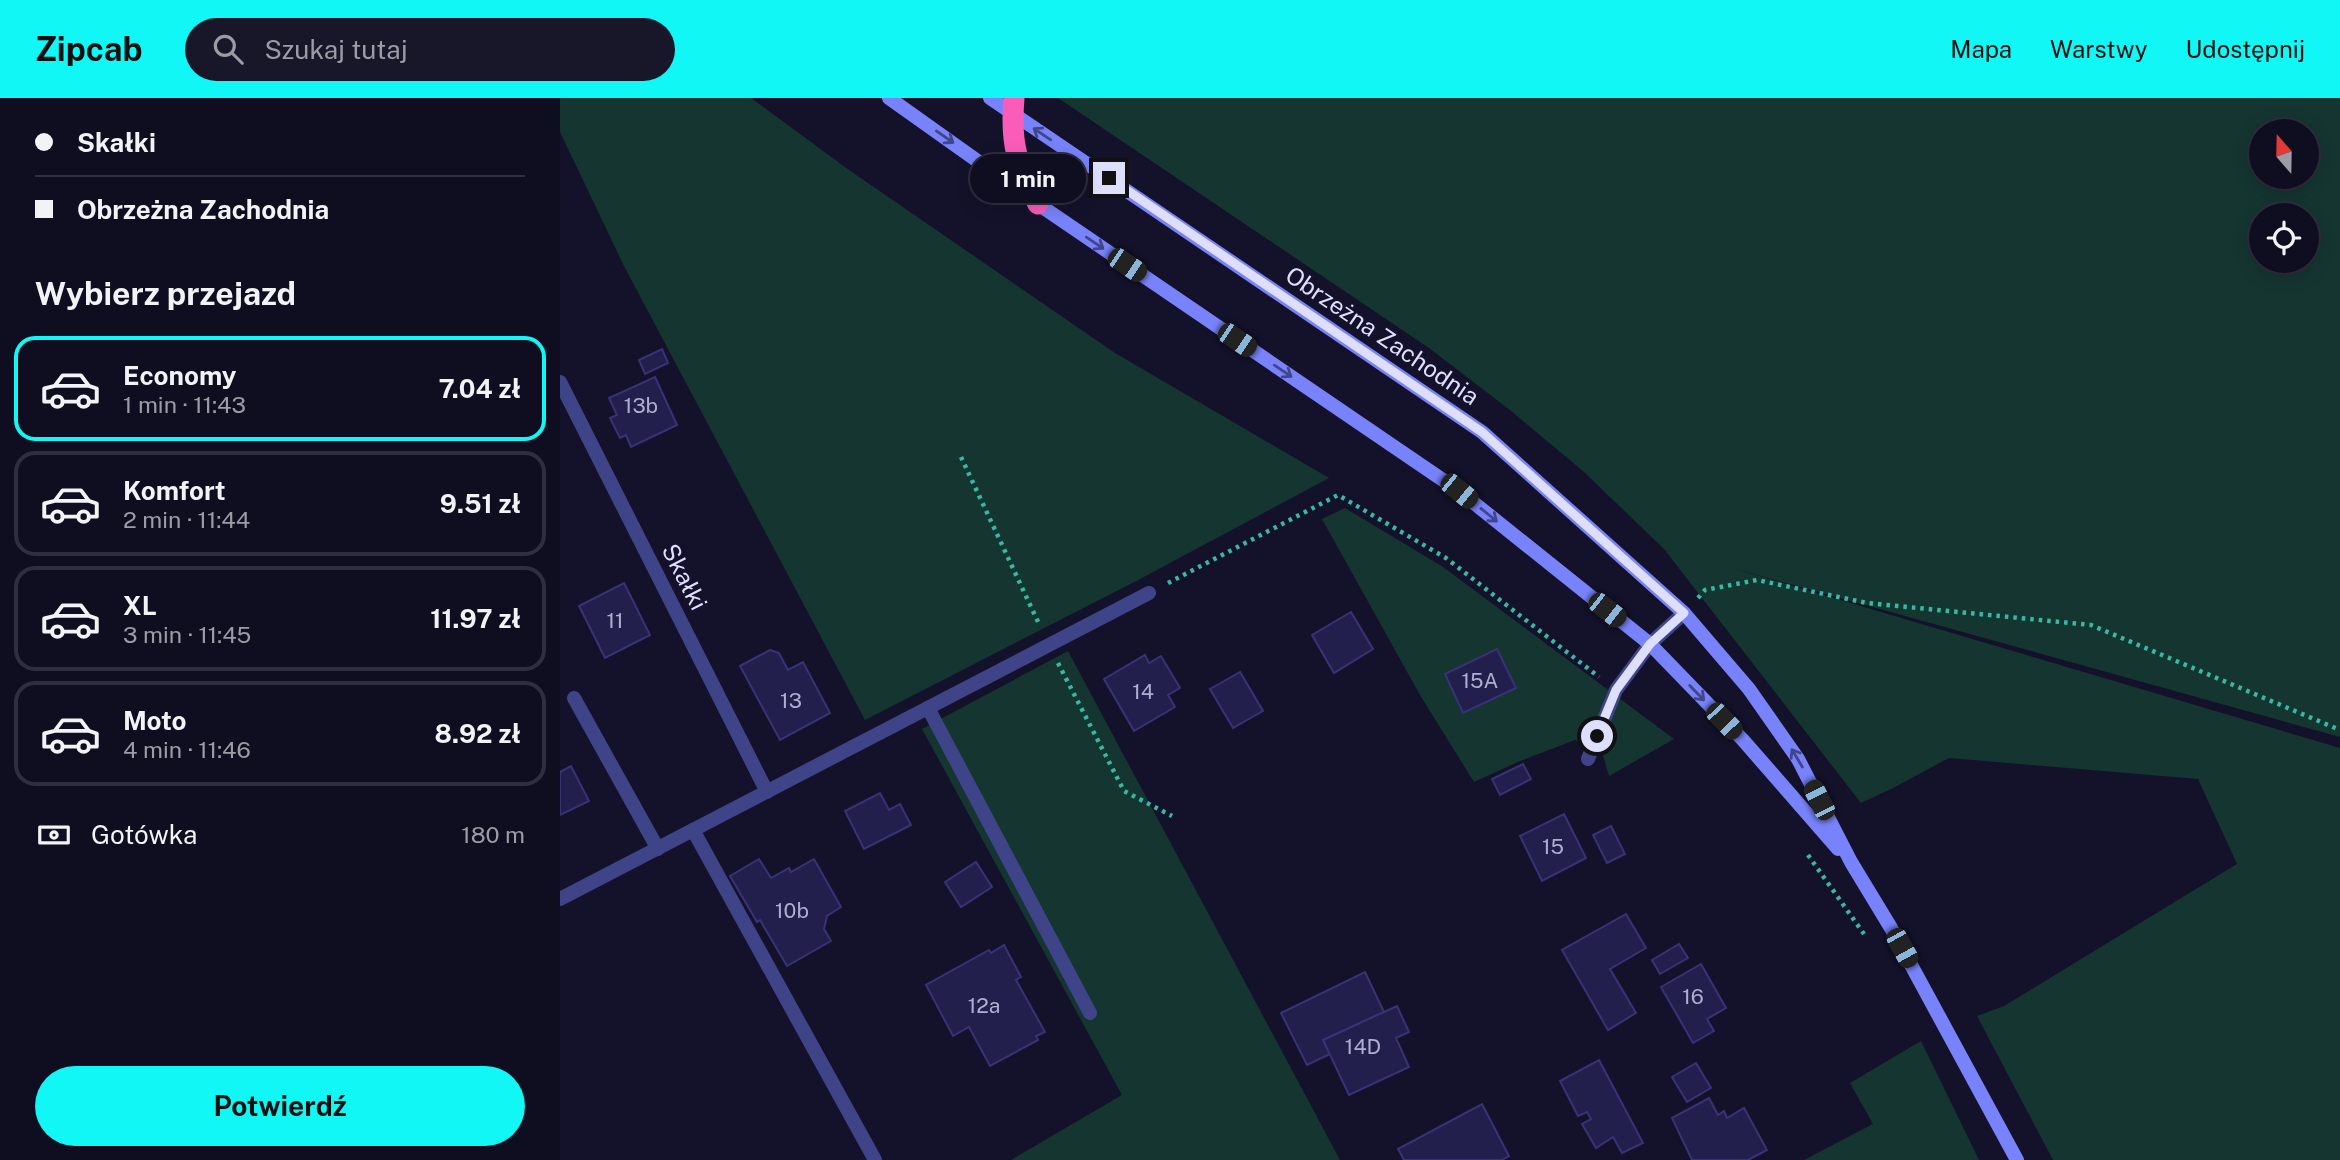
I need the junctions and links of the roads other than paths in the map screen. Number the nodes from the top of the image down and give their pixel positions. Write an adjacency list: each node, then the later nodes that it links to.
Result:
1 (888, 98): 4 (street, Obrzeżna Zachodnia, one-way to 4)
2 (990, 98): 3 (street, Obrzeżna Zachodnia)
3 (1013, 106): 4 (highway); 7 (street, Obrzeżna Zachodnia, one-way to 3)
4 (1038, 204): 8 (street, Obrzeżna Zachodnia, one-way to 8)
5 (560, 382): 12 (street, Skałki)
6 (1149, 593): 10 (street)
7 (1684, 613): 8 (street); 15 (street, Obrzeżna Zachodnia, one-way to 7)
8 (1650, 644): 11 (street); 15 (street, Obrzeżna Zachodnia, one-way to 15)
9 (574, 698): 14 (street)
10 (928, 708): 12 (street); 17 (street)
11 (1588, 759)
12 (767, 792): 13 (street)
13 (693, 831): 14 (street); 18 (street)
14 (658, 849): 16 (street)
15 (1851, 862): 19 (street, Obrzeżna Zachodnia)
16 (560, 899)
17 (1090, 1013)
18 (875, 1160)
19 (2017, 1160)

